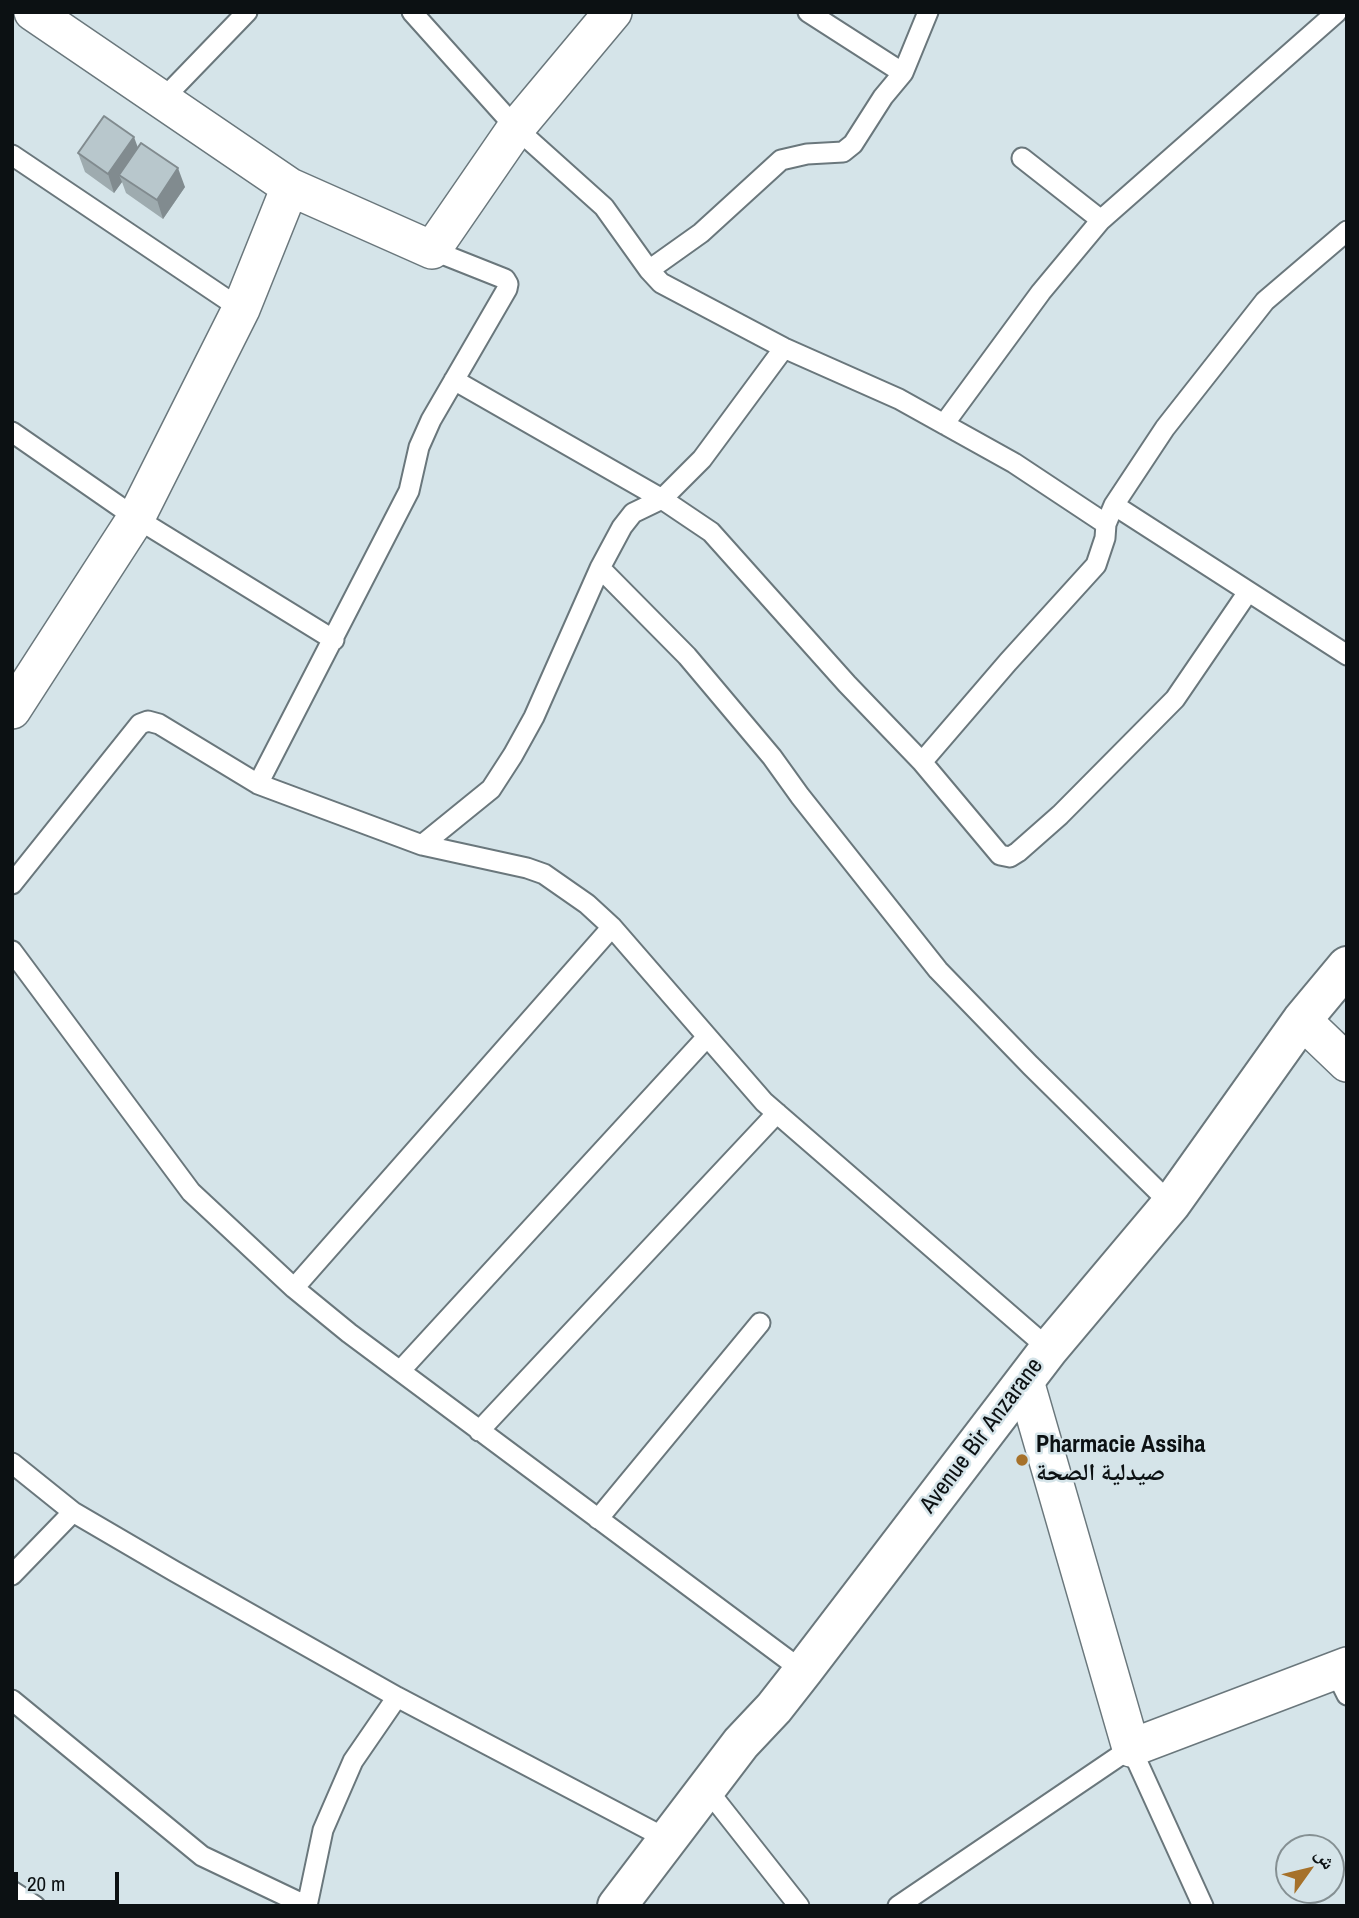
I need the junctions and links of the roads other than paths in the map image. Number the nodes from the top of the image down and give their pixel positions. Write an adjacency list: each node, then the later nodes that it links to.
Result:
1 (33, 12): 9 (street)
2 (247, 12): 9 (lane)
3 (412, 12): 10 (lane)
4 (613, 12): 10 (street)
5 (808, 12): 8 (lane)
6 (928, 12): 8 (lane)
7 (1337, 12): 14 (lane)
8 (903, 72): 17 (lane)
9 (162, 100): 13 (street)
10 (516, 128): 16 (street); 17 (lane)
11 (12, 155): 18 (lane)
12 (1022, 158): 14 (lane)
13 (290, 187): 16 (street); 18 (street)
14 (1101, 220): 21 (lane)
15 (1347, 231): 24 (lane)
16 (432, 250): 20 (lane)
17 (649, 270): 19 (lane)
18 (241, 309): 25 (street)
19 (784, 348): 21 (lane); 23 (lane)
20 (454, 380): 23 (lane); 29 (lane)
21 (944, 424): 26 (lane)
22 (12, 432): 25 (lane)
23 (662, 499): 27 (lane); 32 (lane)
24 (1114, 505): 26 (lane); 28 (lane)
25 (136, 518): 29 (lane); 31 (street)
26 (1106, 524): 32 (lane)
27 (600, 568): 34 (lane); 43 (lane)
28 (1248, 592): 30 (lane); 32 (lane)
29 (334, 640): 33 (lane)
30 (1347, 655)
31 (12, 710)
32 (922, 762)
33 (258, 784): 34 (lane); 35 (lane)
34 (422, 845): 36 (lane)
35 (12, 884)
36 (612, 927): 40 (lane); 44 (lane)
37 (12, 951): 44 (lane)
38 (1347, 966): 39 (street, Avenue Bir Anzarane)
39 (1302, 1020): 41 (street); 43 (street, Avenue Bir Anzarane)
40 (706, 1038): 42 (lane); 47 (lane)
41 (1347, 1063)
42 (777, 1113): 46 (lane); 49 (lane)
43 (1171, 1204): 46 (street, Avenue Bir Anzarane)
44 (294, 1288): 47 (lane)
45 (760, 1323): 52 (lane)
46 (1049, 1349): 48 (street, Avenue Bir Anzarane)
47 (401, 1370): 49 (lane)
48 (1025, 1381): 54 (street, Avenue Bir Anzarane); 58 (street)
49 (479, 1430): 52 (lane)
50 (12, 1463): 51 (lane)
51 (73, 1512): 53 (lane); 56 (lane)
52 (598, 1519): 54 (lane)
53 (12, 1575)
54 (803, 1671): 59 (street, Avenue Bir Anzarane)
55 (1343, 1677): 58 (street)
56 (397, 1697): 60 (lane); 61 (lane)
57 (12, 1700): 61 (lane)
58 (1131, 1748): 64 (lane); 65 (lane)
59 (706, 1788): 60 (street, Avenue Bir Anzarane); 63 (lane)
60 (667, 1839): 62 (street, Avenue Bir Anzarane)
61 (307, 1906)
62 (617, 1906)
63 (799, 1906)
64 (898, 1906)
65 (1203, 1906)

